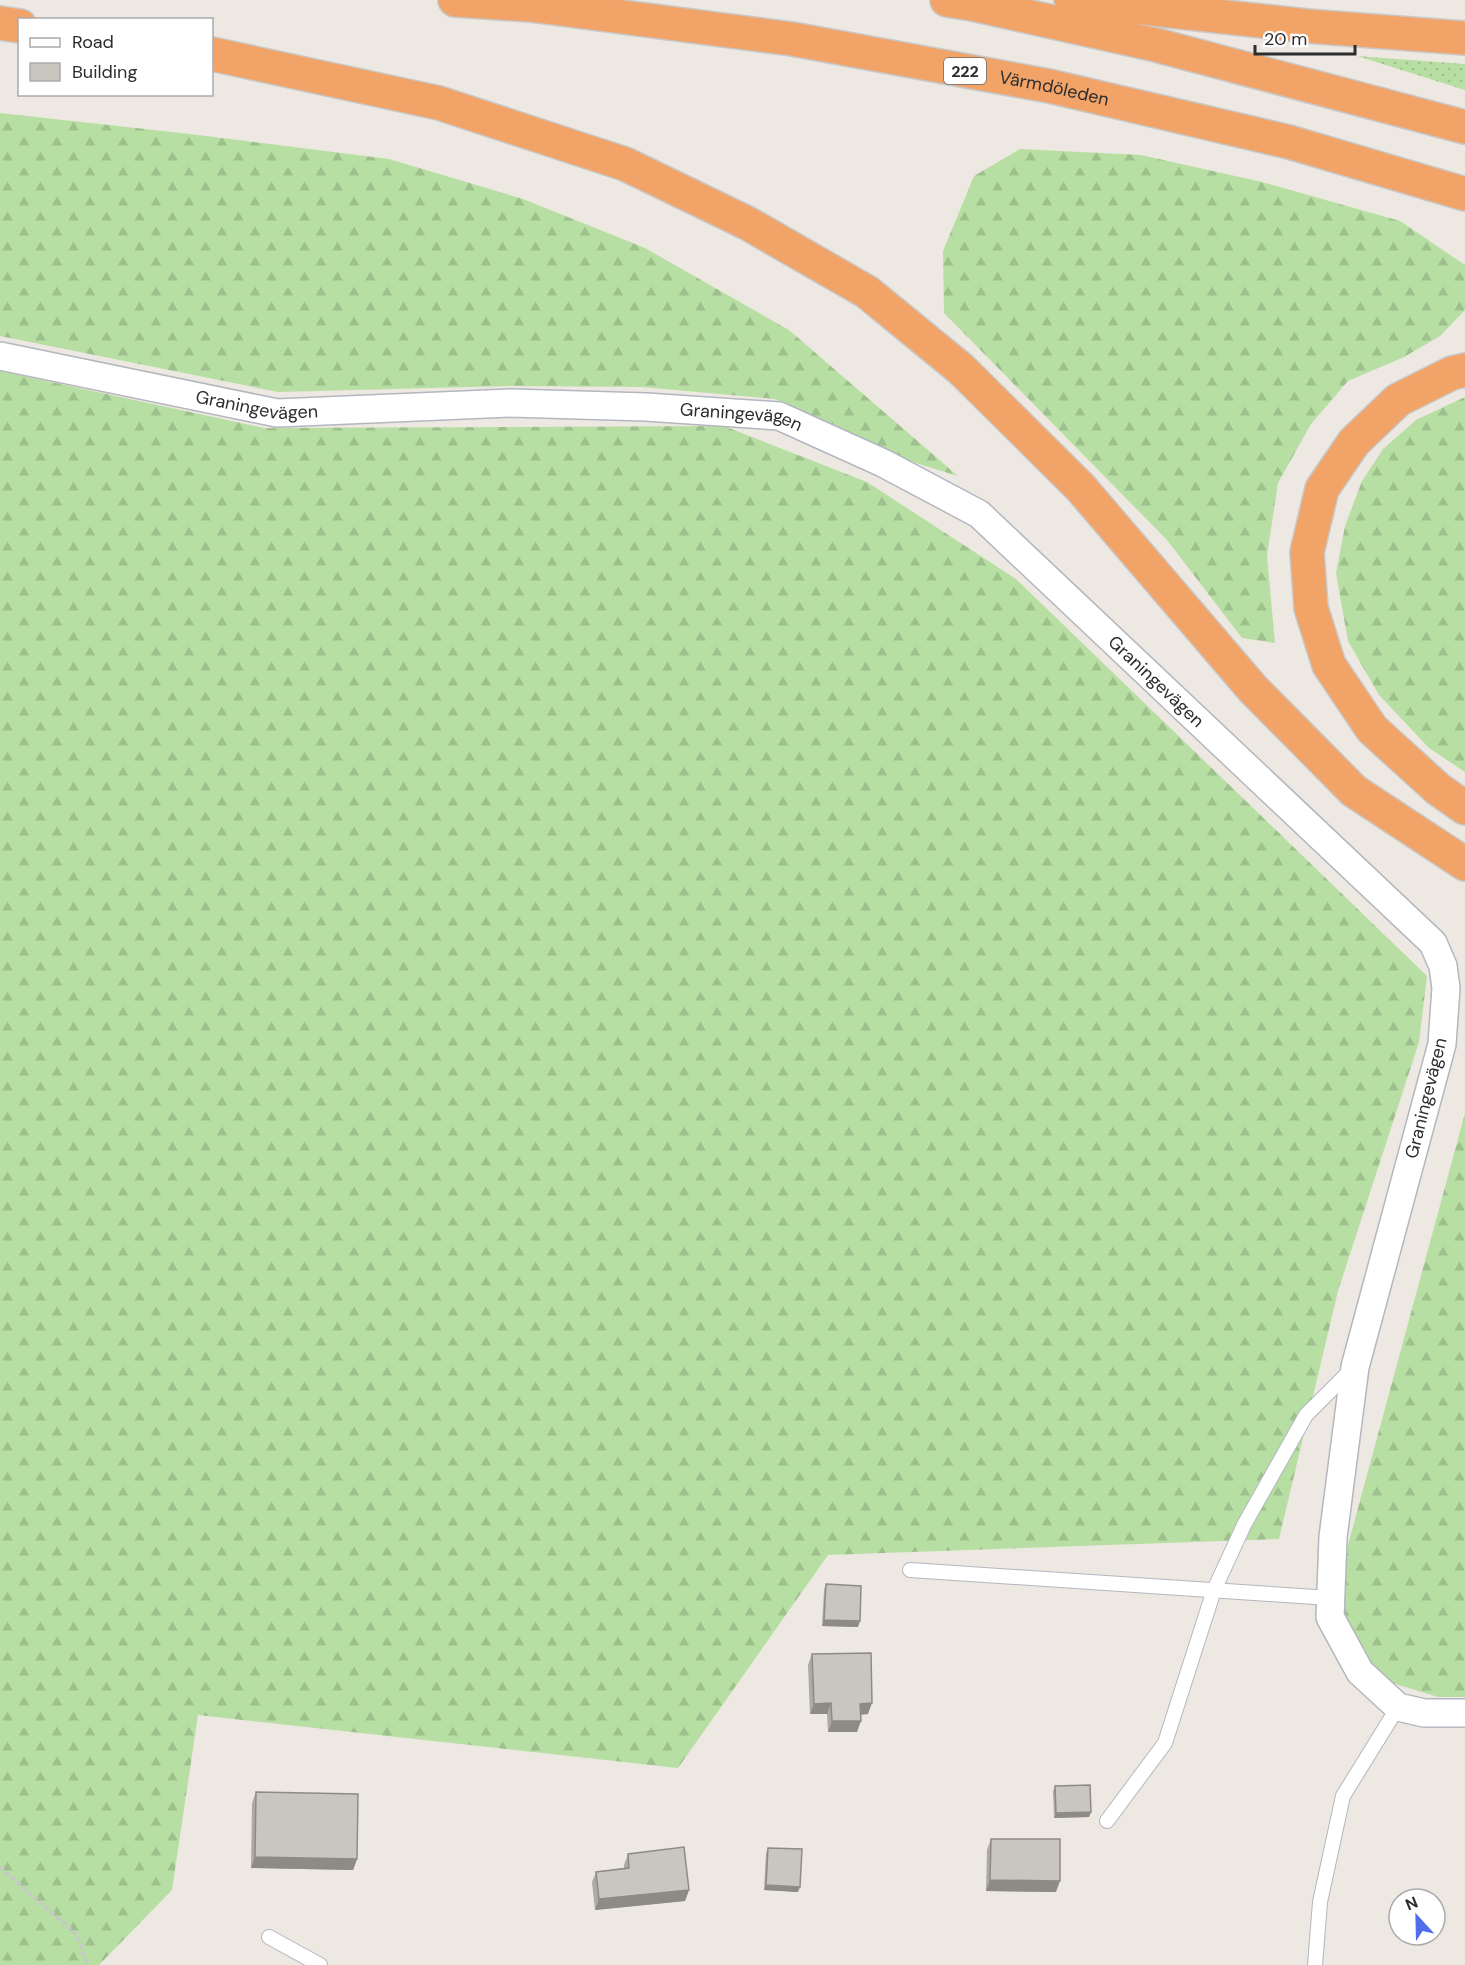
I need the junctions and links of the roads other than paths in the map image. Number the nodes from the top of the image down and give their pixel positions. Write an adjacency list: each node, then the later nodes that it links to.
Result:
1 (455, 0): 9 (highway, Värmdöleden / 222)
2 (947, 0): 8 (highway)
3 (1071, 0): 6 (highway)
4 (0, 23): 5 (highway)
5 (18, 26)
6 (1465, 39)
7 (213, 54): 13 (highway)
8 (1465, 127)
9 (1465, 194)
10 (0, 356): 14 (street, Graningevägen)
11 (1465, 370): 12 (highway)
12 (1465, 808)
13 (1465, 864)
14 (1355, 1367): 16 (lane); 17 (street, Graningevägen)
15 (910, 1569): 16 (lane)
16 (1214, 1590): 17 (lane); 20 (lane)
17 (1330, 1598): 18 (street, Graningevägen)
18 (1398, 1707): 19 (street); 23 (lane)
19 (1465, 1713)
20 (1107, 1821)
21 (269, 1937): 22 (lane)
22 (320, 1965)
23 (1315, 1965)

